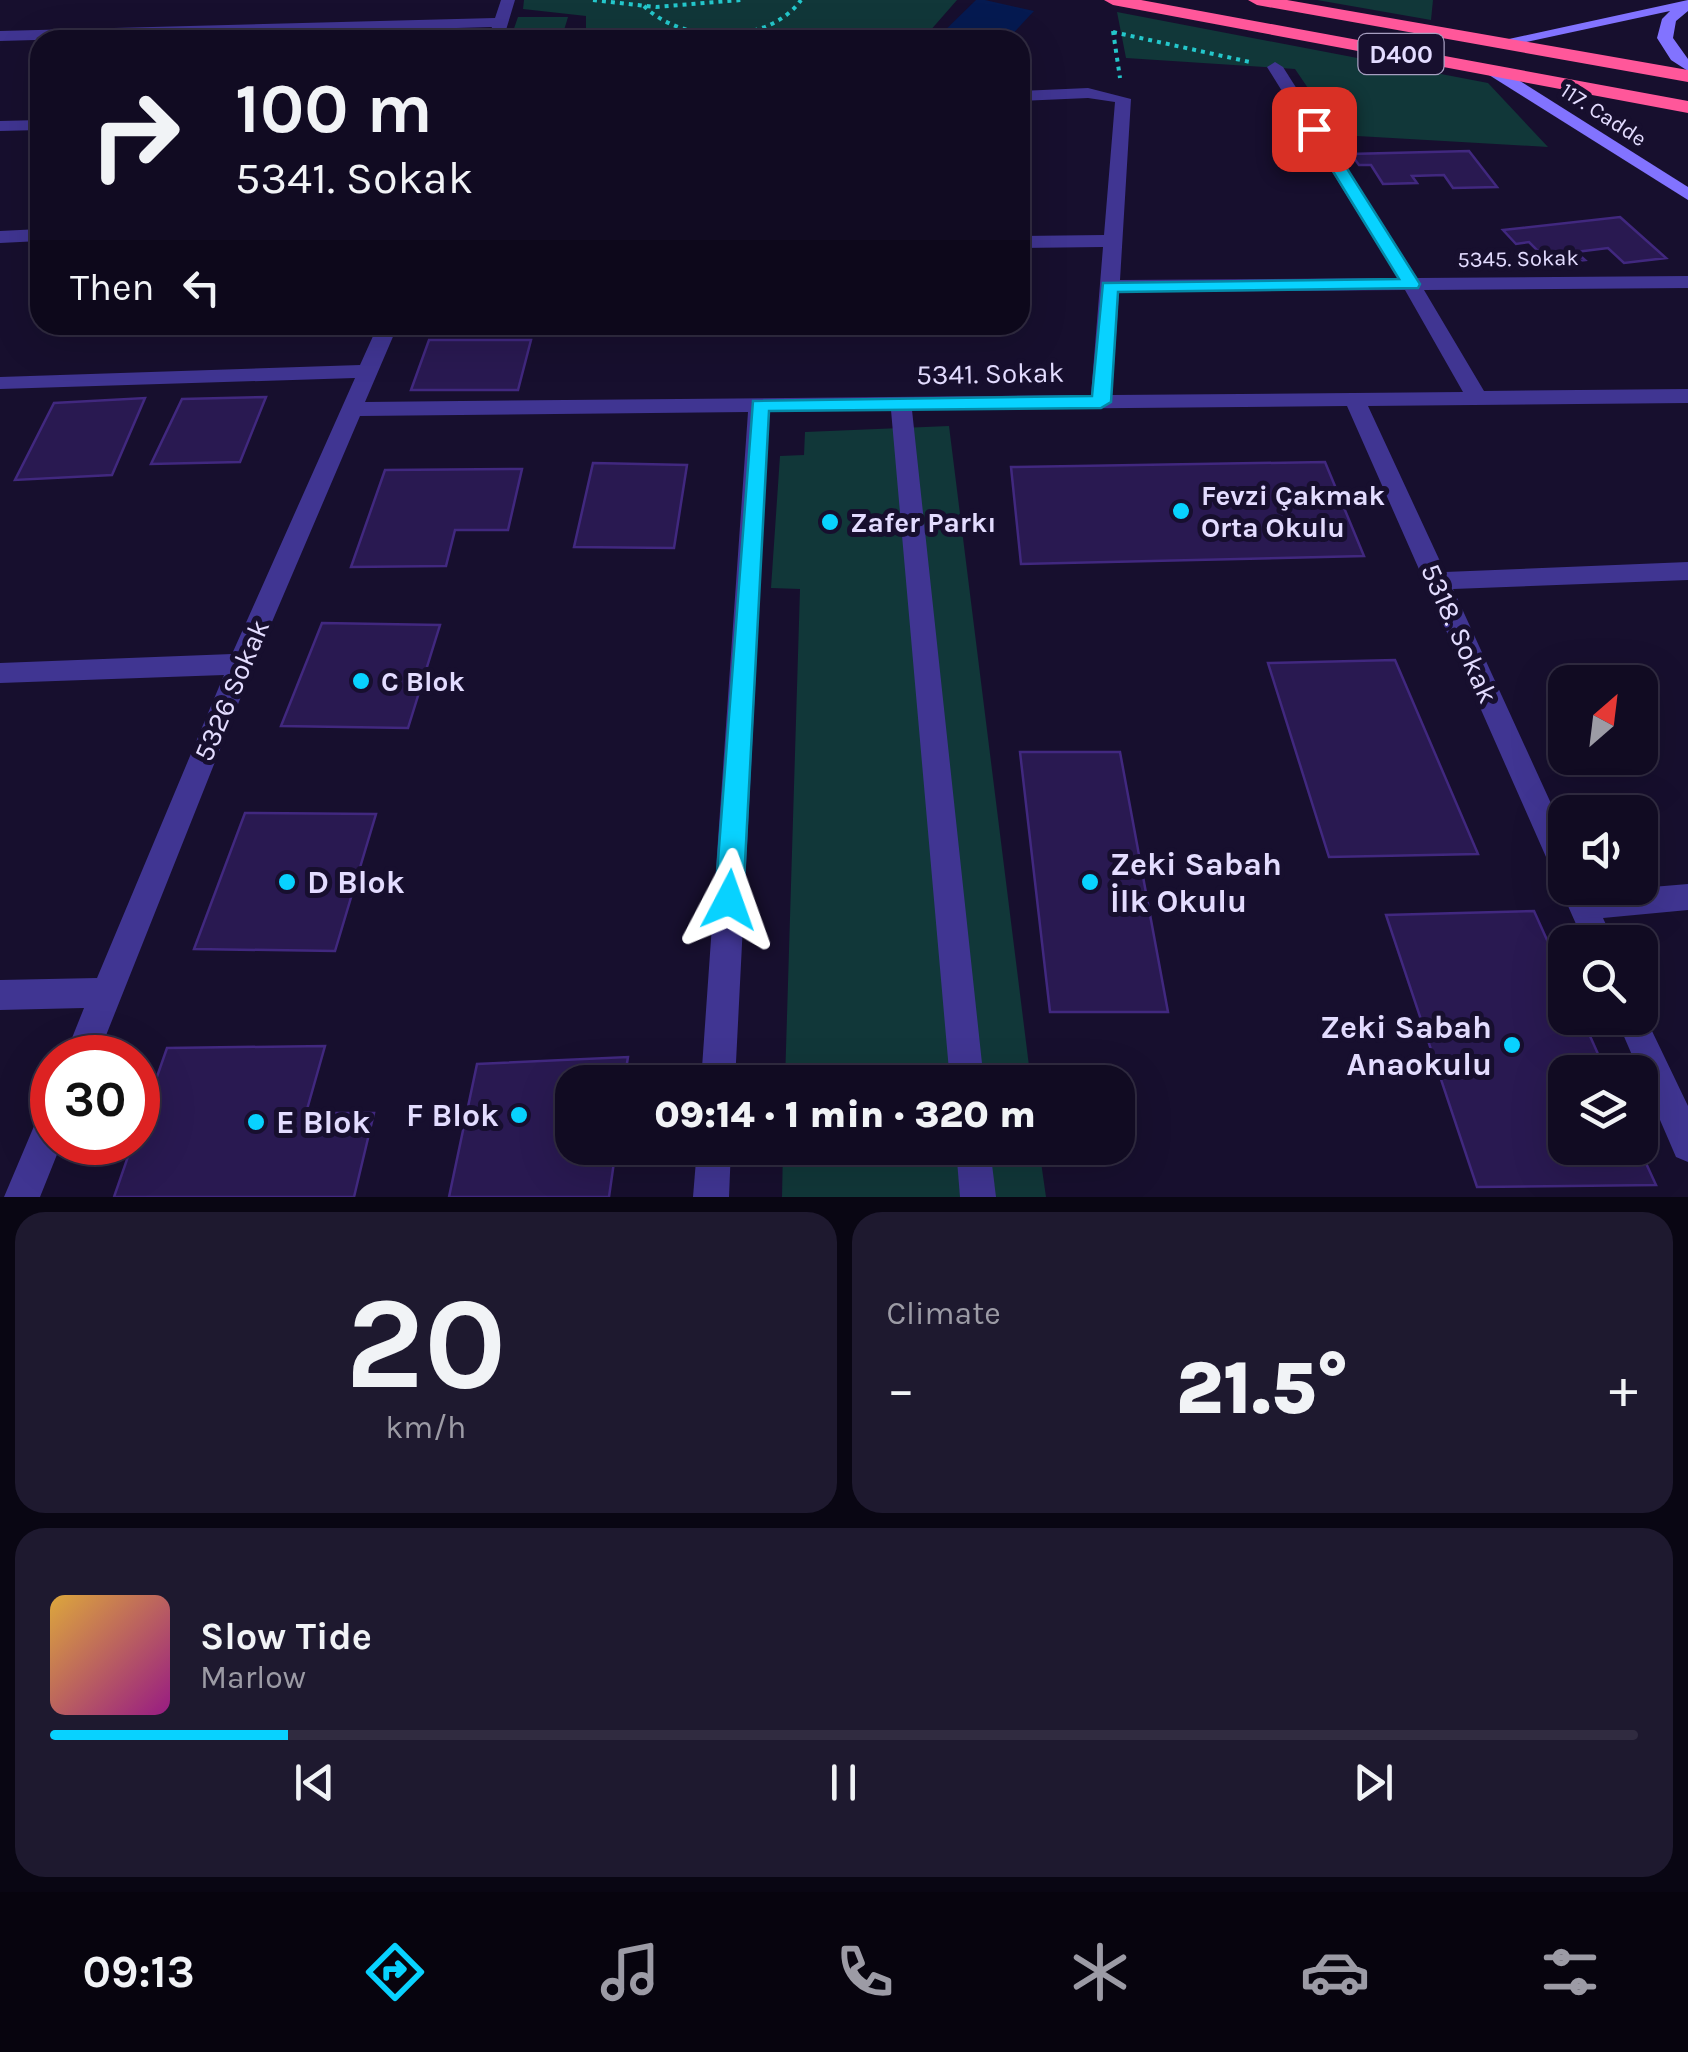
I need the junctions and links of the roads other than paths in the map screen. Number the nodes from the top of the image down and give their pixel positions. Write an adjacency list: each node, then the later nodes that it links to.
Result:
1 (508, 0): 5 (street)
2 (1257, 0): 10 (highway, D400)
3 (1688, 3): 10 (street); 11 (street)
4 (1112, 6): 13 (highway, D400)
5 (501, 22): 6 (street); 7 (street)
6 (215, 30)
7 (498, 30)
8 (30, 35): 9 (street)
9 (0, 36)
10 (1503, 42): 14 (highway, D400)
11 (1688, 66)
12 (1276, 67): 25 (street)
13 (1495, 72): 16 (highway, D400); 19 (street, 117. Cadde)
14 (1688, 76)
15 (1030, 96): 23 (street)
16 (1688, 107)
17 (30, 125): 18 (street)
18 (0, 126)
19 (1688, 195)
20 (0, 236): 21 (street)
21 (30, 236)
22 (1030, 242): 23 (street)
23 (1113, 242): 26 (street)
24 (1688, 282): 25 (street, 5345. Sokak)
25 (1411, 284): 26 (street, 5345. Sokak); 31 (street)
26 (1110, 286): 33 (street)
27 (384, 335): 28 (street, 5326 Sokak)
28 (368, 371): 29 (street); 36 (street, 5326 Sokak)
29 (0, 383)
30 (1688, 396): 31 (street, 5341. Sokak)
31 (1477, 398): 32 (street, 5341. Sokak)
32 (1354, 400): 33 (street, 5341. Sokak); 38 (street, 5318. Sokak)
33 (1101, 402): 34 (street, 5341. Sokak)
34 (901, 404): 35 (street, 5341. Sokak); 49 (street)
35 (760, 405): 36 (street, 5341. Sokak); 48 (street)
36 (352, 409): 39 (street, 5326 Sokak)
37 (1688, 571): 38 (street)
38 (1437, 581): 41 (street, 5318. Sokak)
39 (241, 664): 40 (street); 44 (street, 5326 Sokak)
40 (0, 674)
41 (1548, 828)
42 (1658, 897): 43 (street)
43 (1688, 897)
44 (107, 993): 45 (street); 46 (street, 5326 Sokak)
45 (0, 995)
46 (90, 1035)
47 (1639, 1035): 50 (street)
48 (719, 1065)
49 (965, 1065)
50 (1688, 1145)
51 (35, 1165): 54 (street)
52 (713, 1165): 55 (street)
53 (975, 1165): 56 (street)
54 (22, 1197)
55 (711, 1197)
56 (978, 1197)

